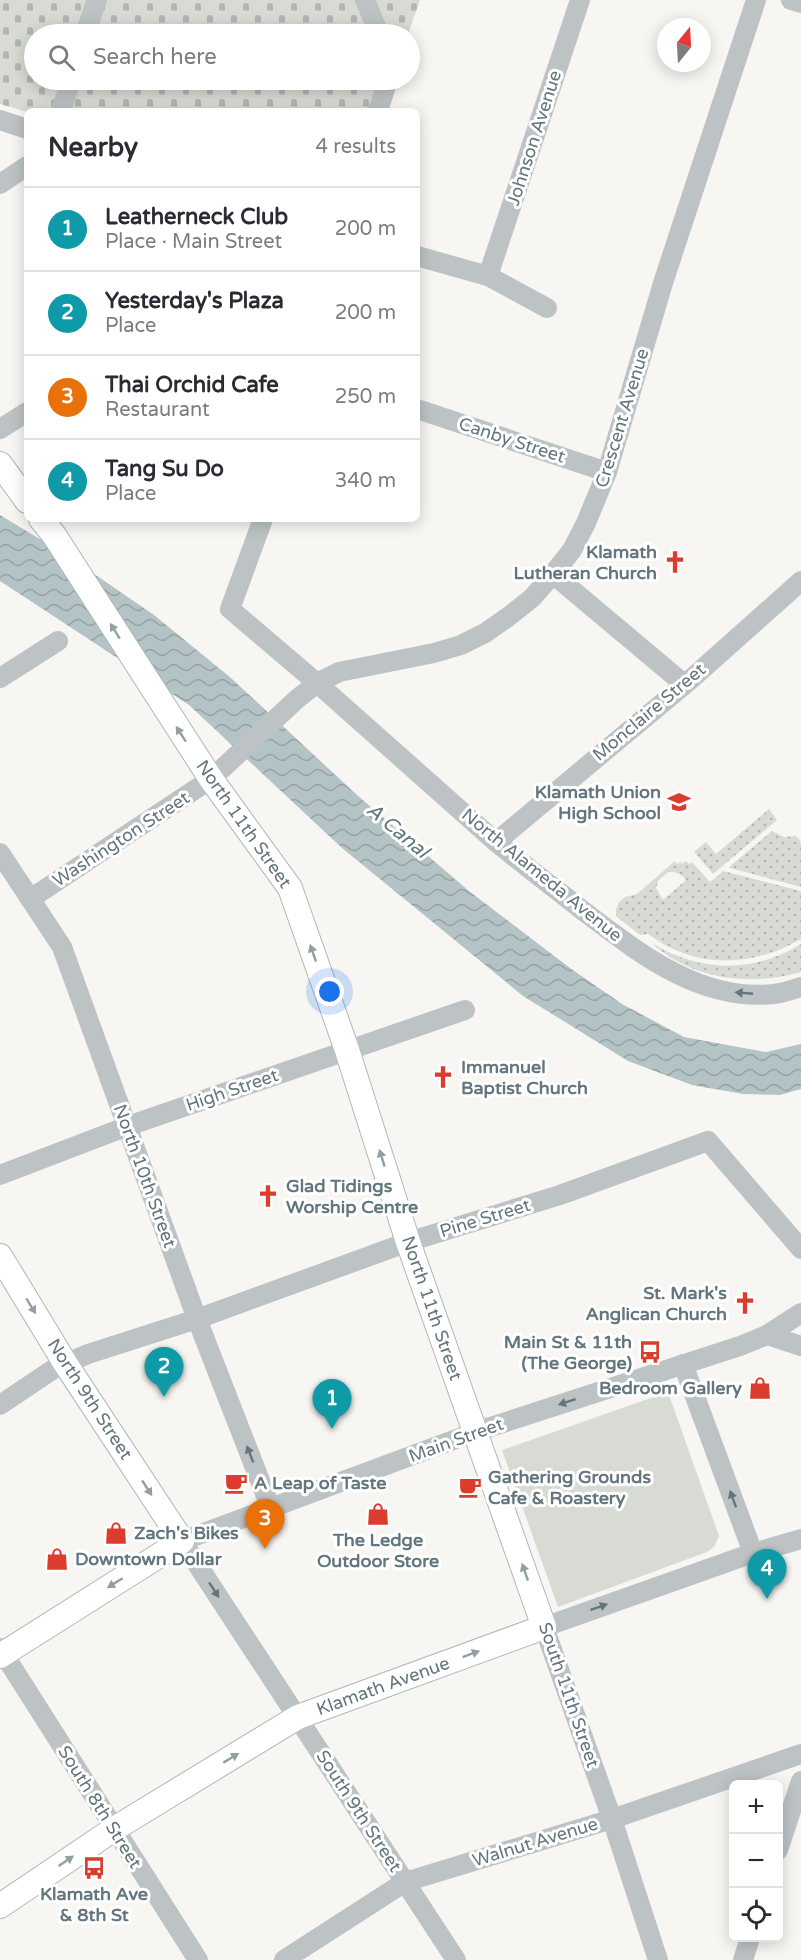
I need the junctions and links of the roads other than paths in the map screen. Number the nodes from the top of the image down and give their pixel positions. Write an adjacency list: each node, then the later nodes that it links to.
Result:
1 (96, 0): 7 (street)
2 (365, 0): 8 (street)
3 (580, 0): 18 (street, Johnson Avenue)
4 (756, 0): 24 (street, Crescent Avenue)
5 (791, 0): 6 (street)
6 (801, 3)
7 (88, 24)
8 (376, 24)
9 (68, 90): 11 (street)
10 (385, 90): 12 (street)
11 (62, 108)
12 (379, 108)
13 (0, 120): 14 (street)
14 (24, 128)
15 (24, 168): 16 (street)
16 (0, 184)
17 (420, 256): 18 (street)
18 (488, 276): 19 (street)
19 (547, 308)
20 (420, 410): 24 (street, Canby Street)
21 (24, 414): 22 (street)
22 (0, 429)
23 (0, 464): 25 (main road)
24 (607, 472): 28 (street, Crescent Avenue)
25 (24, 497)
26 (262, 522): 32 (street)
27 (48, 527): 34 (main road, North 11th Street, one-way to 27)
28 (554, 574): 32 (street, Crescent Avenue); 33 (street)
29 (801, 581): 33 (street, Monclaire Street)
30 (58, 641): 31 (street)
31 (0, 678)
32 (317, 683): 34 (street, Crescent Avenue); 35 (street, North Alameda Avenue)
33 (684, 684): 35 (street, Monclaire Street)
34 (211, 779): 37 (street, Washington Street); 40 (main road, North 11th Street, one-way to 34)
35 (496, 842): 38 (street, North Alameda Avenue, one-way to 35)
36 (0, 853): 37 (street, North 10th Street)
37 (30, 899): 41 (street, North 10th Street)
38 (801, 987)
39 (465, 1010): 40 (street, High Street)
40 (347, 1050): 41 (street, High Street); 43 (main road, North 11th Street, one-way to 40)
41 (128, 1126): 42 (street, High Street); 47 (street, North 10th Street)
42 (0, 1175)
43 (408, 1242): 44 (street, Pine Street); 47 (street, Pine Street); 53 (main road, North 11th Street)
44 (801, 1249)
45 (0, 1256): 50 (main road, North 9th Street, one-way to 50)
46 (801, 1313): 48 (street, Main Street)
47 (197, 1319): 50 (street, Pine Street); 54 (street, North 10th Street, one-way to 47)
48 (767, 1335): 49 (street); 51 (street, Main Street)
49 (801, 1346)
50 (65, 1363): 52 (street, Pine Street); 56 (main road, North 9th Street, one-way to 56)
51 (683, 1364): 53 (street, Main Street, one-way to 53); 57 (street, one-way to 51)
52 (0, 1405)
53 (476, 1432): 54 (street, Main Street); 58 (main road, South 11th Street, one-way to 53)
54 (271, 1509): 56 (street, Main Street)
55 (801, 1539): 57 (street, Klamath Avenue)
56 (182, 1541): 59 (main road, Main Street, one-way to 59); 60 (street, South 9th Street, one-way to 60)
57 (753, 1554): 58 (street, Klamath Avenue, one-way to 57)
58 (544, 1627): 60 (main road, Klamath Avenue, one-way to 58); 63 (street, South 11th Street)
59 (1, 1652): 64 (street, South 8th Street)
60 (297, 1718): 64 (main road, Klamath Avenue, one-way to 60); 66 (street, South 9th Street)
61 (801, 1754): 63 (street, Walnut Avenue)
62 (801, 1780): 65 (street)
63 (612, 1819): 66 (street, Walnut Avenue); 72 (street, South 11th Street)
64 (114, 1829): 67 (main road, Klamath Avenue, one-way to 64); 69 (street, South 8th Street)
65 (783, 1835)
66 (405, 1882): 70 (street, Walnut Avenue); 71 (street, South 9th Street)
67 (0, 1905)
68 (749, 1942): 73 (street)
69 (198, 1960)
70 (284, 1960)
71 (456, 1960)
72 (658, 1960)
73 (742, 1960)

